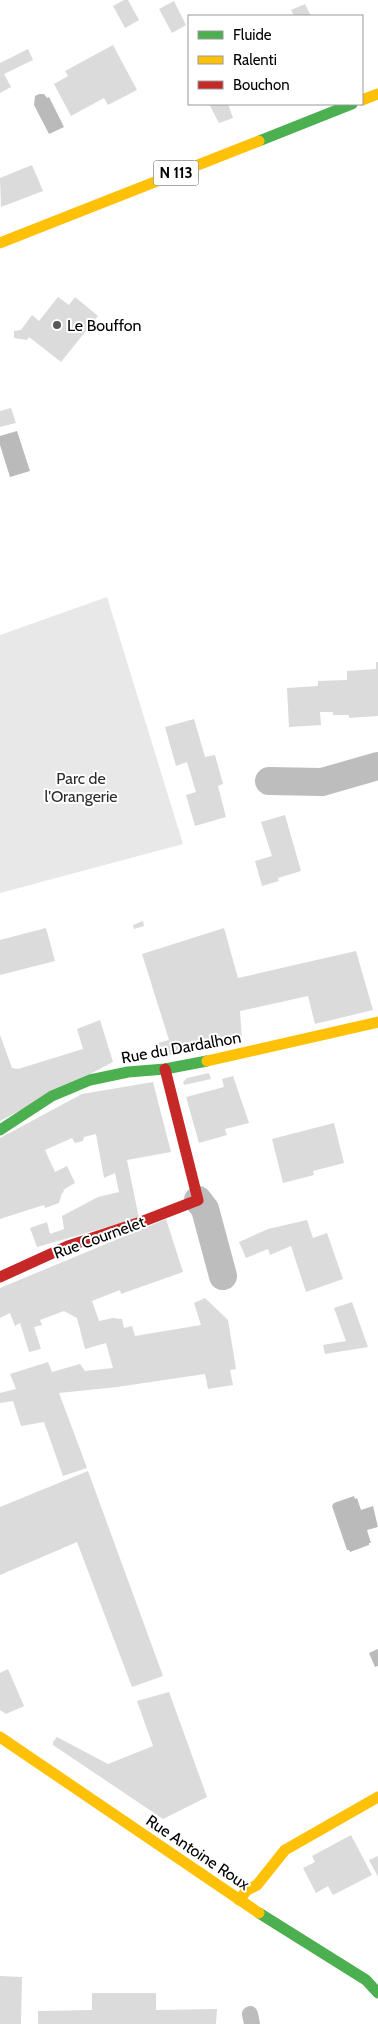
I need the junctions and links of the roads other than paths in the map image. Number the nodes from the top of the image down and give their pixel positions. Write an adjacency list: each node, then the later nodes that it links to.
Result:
1 (378, 94): 2 (street)
2 (363, 100)
3 (349, 105): 4 (street, N 113)
4 (0, 243)
5 (378, 766): 6 (street)
6 (269, 782)
7 (378, 1022): 8 (street, Rue du Dardalhon)
8 (165, 1069): 9 (street, Rue du Dardalhon); 10 (street)
9 (0, 1130)
10 (198, 1200): 11 (street); 12 (street, Rue Cournelet)
11 (223, 1276)
12 (0, 1277)
13 (0, 1737): 15 (street, Rue Antoine Roux)
14 (378, 1797): 15 (street)
15 (240, 1900): 16 (street, Rue Antoine Roux)
16 (378, 1993)

